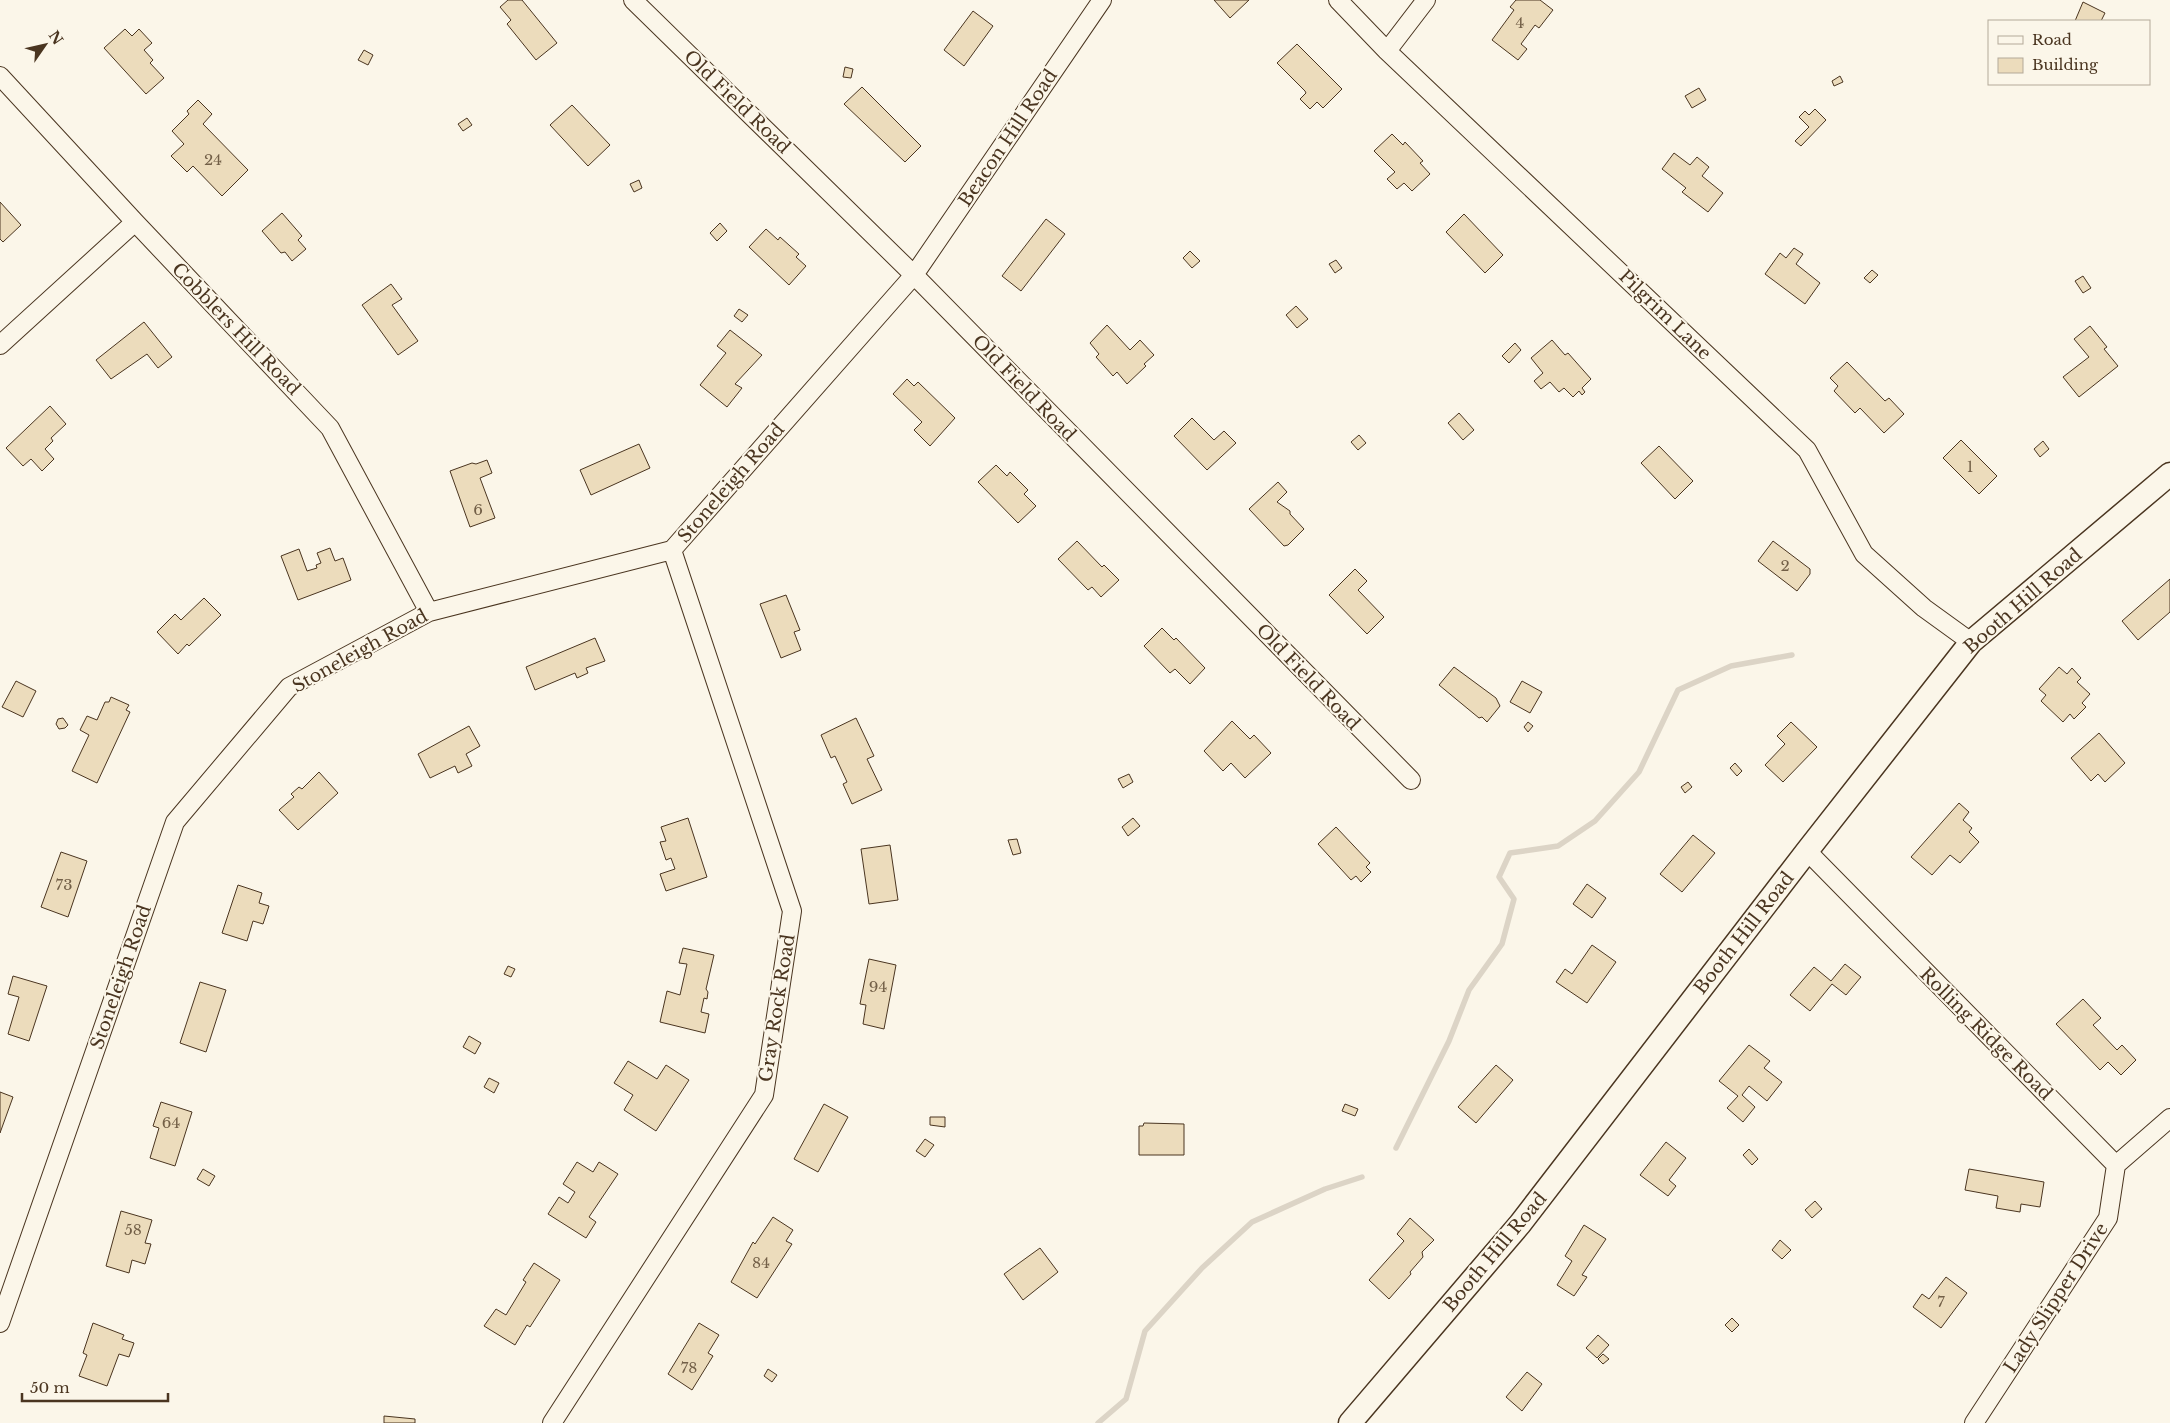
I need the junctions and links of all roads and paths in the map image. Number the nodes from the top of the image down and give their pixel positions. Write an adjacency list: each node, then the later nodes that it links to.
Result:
1 (633, 0): 8 (street, Old Field Road)
2 (1102, 0): 8 (street, Beacon Hill Road)
3 (1338, 0): 5 (street, Pilgrim Lane)
4 (1426, 0): 5 (street)
5 (1387, 51): 13 (street, Pilgrim Lane)
6 (0, 76): 7 (street, Cobblers Hill Road)
7 (135, 222): 9 (street); 12 (street, Cobblers Hill Road)
8 (914, 275): 11 (street, Stoneleigh Road); 14 (street, Old Field Road)
9 (0, 345)
10 (2170, 474): 13 (street, Booth Hill Road)
11 (672, 550): 12 (street, Stoneleigh Road); 19 (street, Gray Rock Road)
12 (429, 612): 18 (street, Stoneleigh Road)
13 (1971, 642): 15 (street, Booth Hill Road)
14 (1410, 780)
15 (1807, 851): 17 (street, Rolling Ridge Road); 20 (street, Booth Hill Road)
16 (2170, 1118): 17 (street)
17 (2116, 1165): 21 (street, Lady Slipper Drive)
18 (0, 1323)
19 (552, 1423)
20 (1350, 1423)
21 (1974, 1423)

